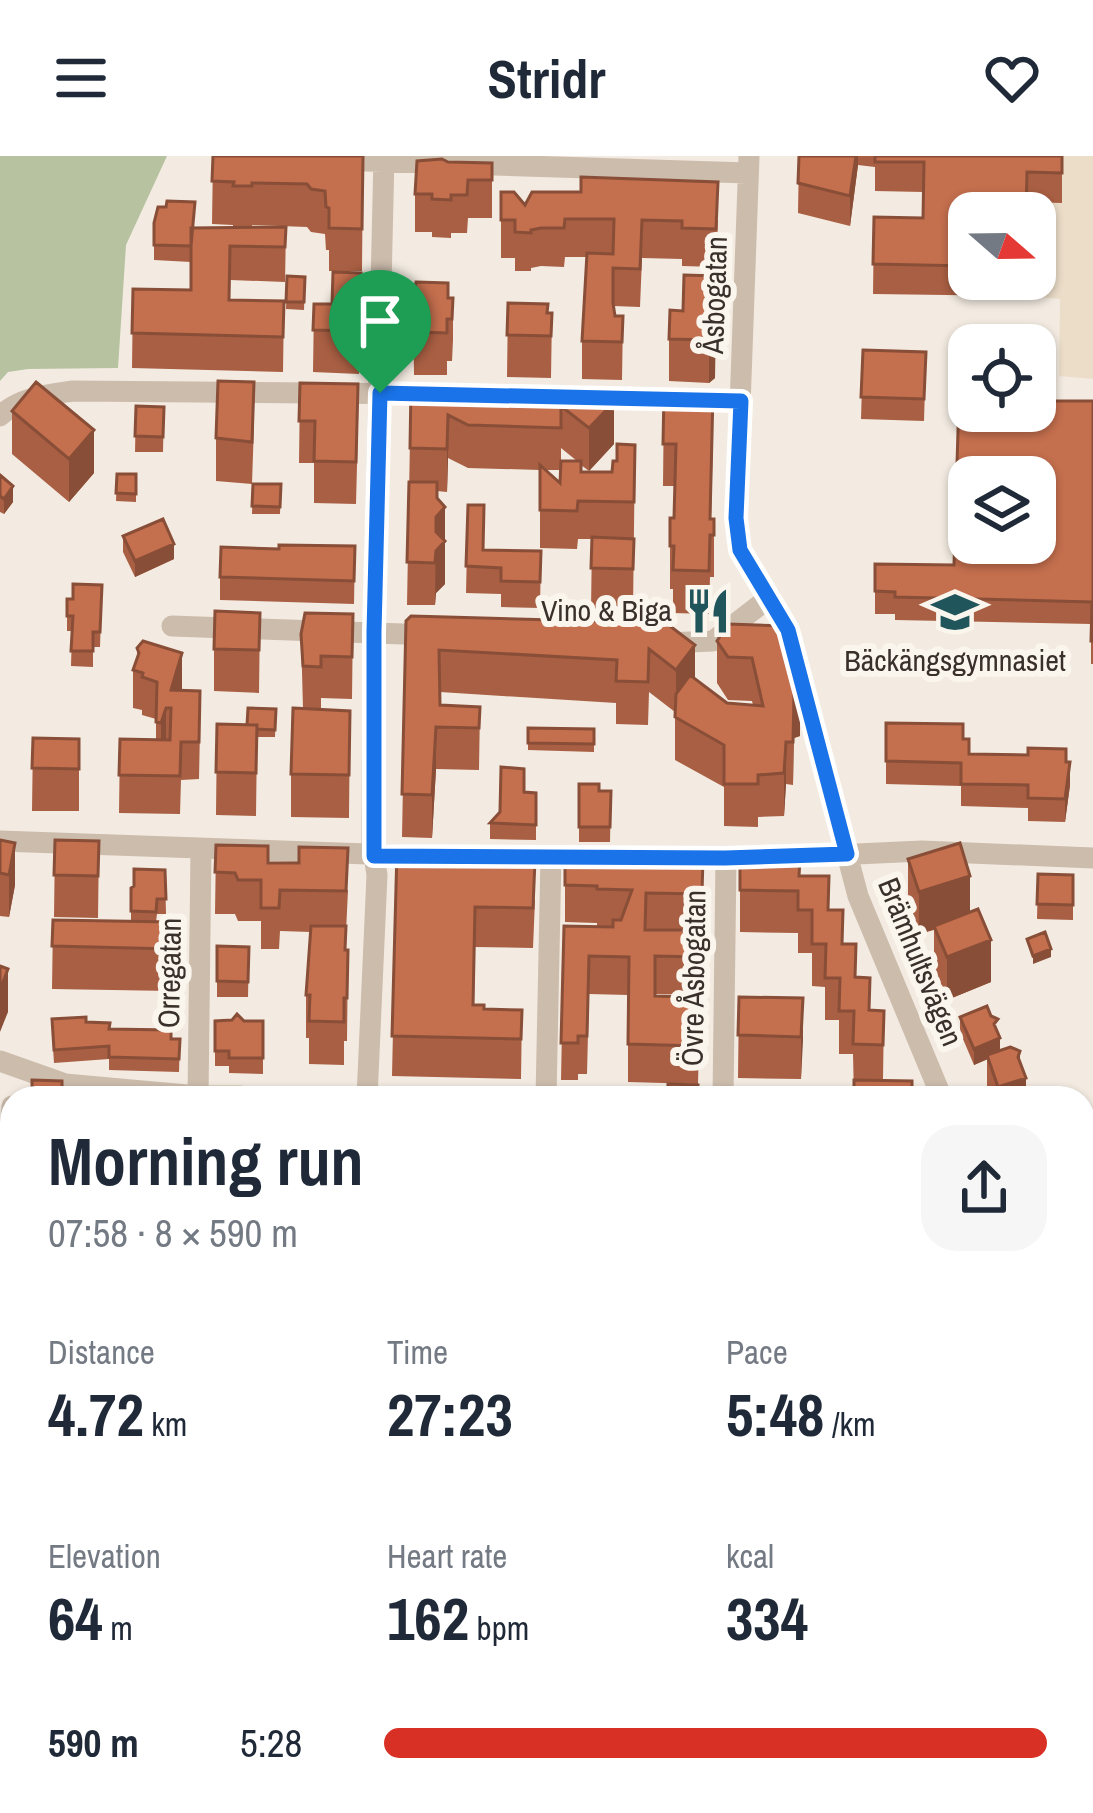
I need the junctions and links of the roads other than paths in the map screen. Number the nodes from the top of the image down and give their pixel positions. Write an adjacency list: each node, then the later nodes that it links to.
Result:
1 (317, 159): 2 (street)
2 (384, 159): 3 (street); 4 (street)
3 (748, 164): 7 (street, Åsbogatan)
4 (380, 393): 5 (street); 8 (street); 12 (street)
5 (452, 395)
6 (570, 397): 7 (street)
7 (741, 401): 9 (street, Åsbogatan)
8 (0, 416)
9 (755, 576): 10 (street, Brämhultsvägen)
10 (770, 597): 14 (street); 17 (street, Brämhultsvägen)
11 (172, 626): 12 (street)
12 (374, 632): 13 (street); 18 (street)
13 (464, 636)
14 (646, 642)
15 (0, 842): 16 (street)
16 (201, 850): 18 (street); 28 (street, Orregatan)
17 (847, 854): 24 (street); 25 (street); 32 (street, Brämhultsvägen)
18 (374, 856): 19 (street); 29 (street)
19 (440, 856)
20 (484, 856): 21 (street)
21 (551, 856): 22 (street); 30 (street)
22 (616, 857)
23 (660, 857): 24 (street)
24 (725, 858): 31 (street, Övre Åsbogatan)
25 (1093, 858)
26 (7, 1065): 27 (street)
27 (85, 1086)
28 (198, 1086)
29 (368, 1086)
30 (546, 1086)
31 (723, 1086)
32 (935, 1086)

